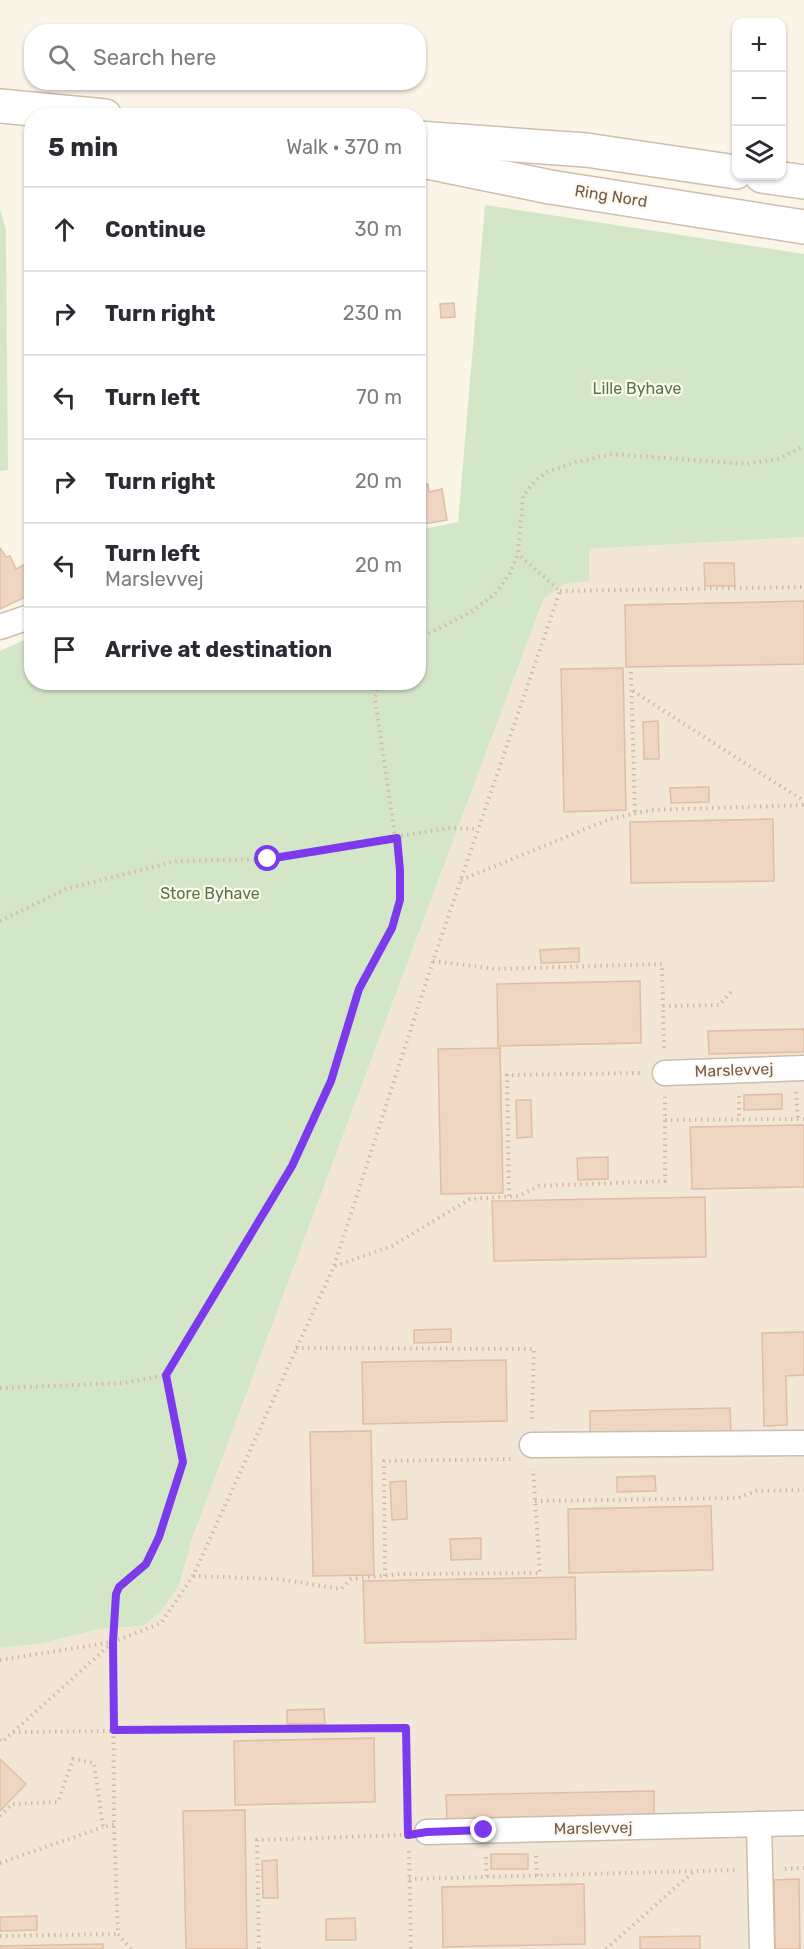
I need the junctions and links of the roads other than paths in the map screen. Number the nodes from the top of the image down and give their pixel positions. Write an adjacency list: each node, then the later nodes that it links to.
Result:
1 (0, 106): 2 (main road)
2 (24, 108)
3 (426, 139): 5 (main road)
4 (426, 162): 8 (main road, Ring Nord)
5 (732, 171)
6 (786, 179): 7 (main road)
7 (804, 182)
8 (804, 227)
9 (24, 619): 10 (street)
10 (0, 627)
11 (804, 1068): 12 (street, Marslevvej)
12 (665, 1073)
13 (804, 1443): 14 (street)
14 (532, 1452)
15 (804, 1823): 16 (street, Marslevvej)
16 (759, 1824): 17 (street, Marslevvej); 18 (street)
17 (418, 1834)
18 (762, 1949)

